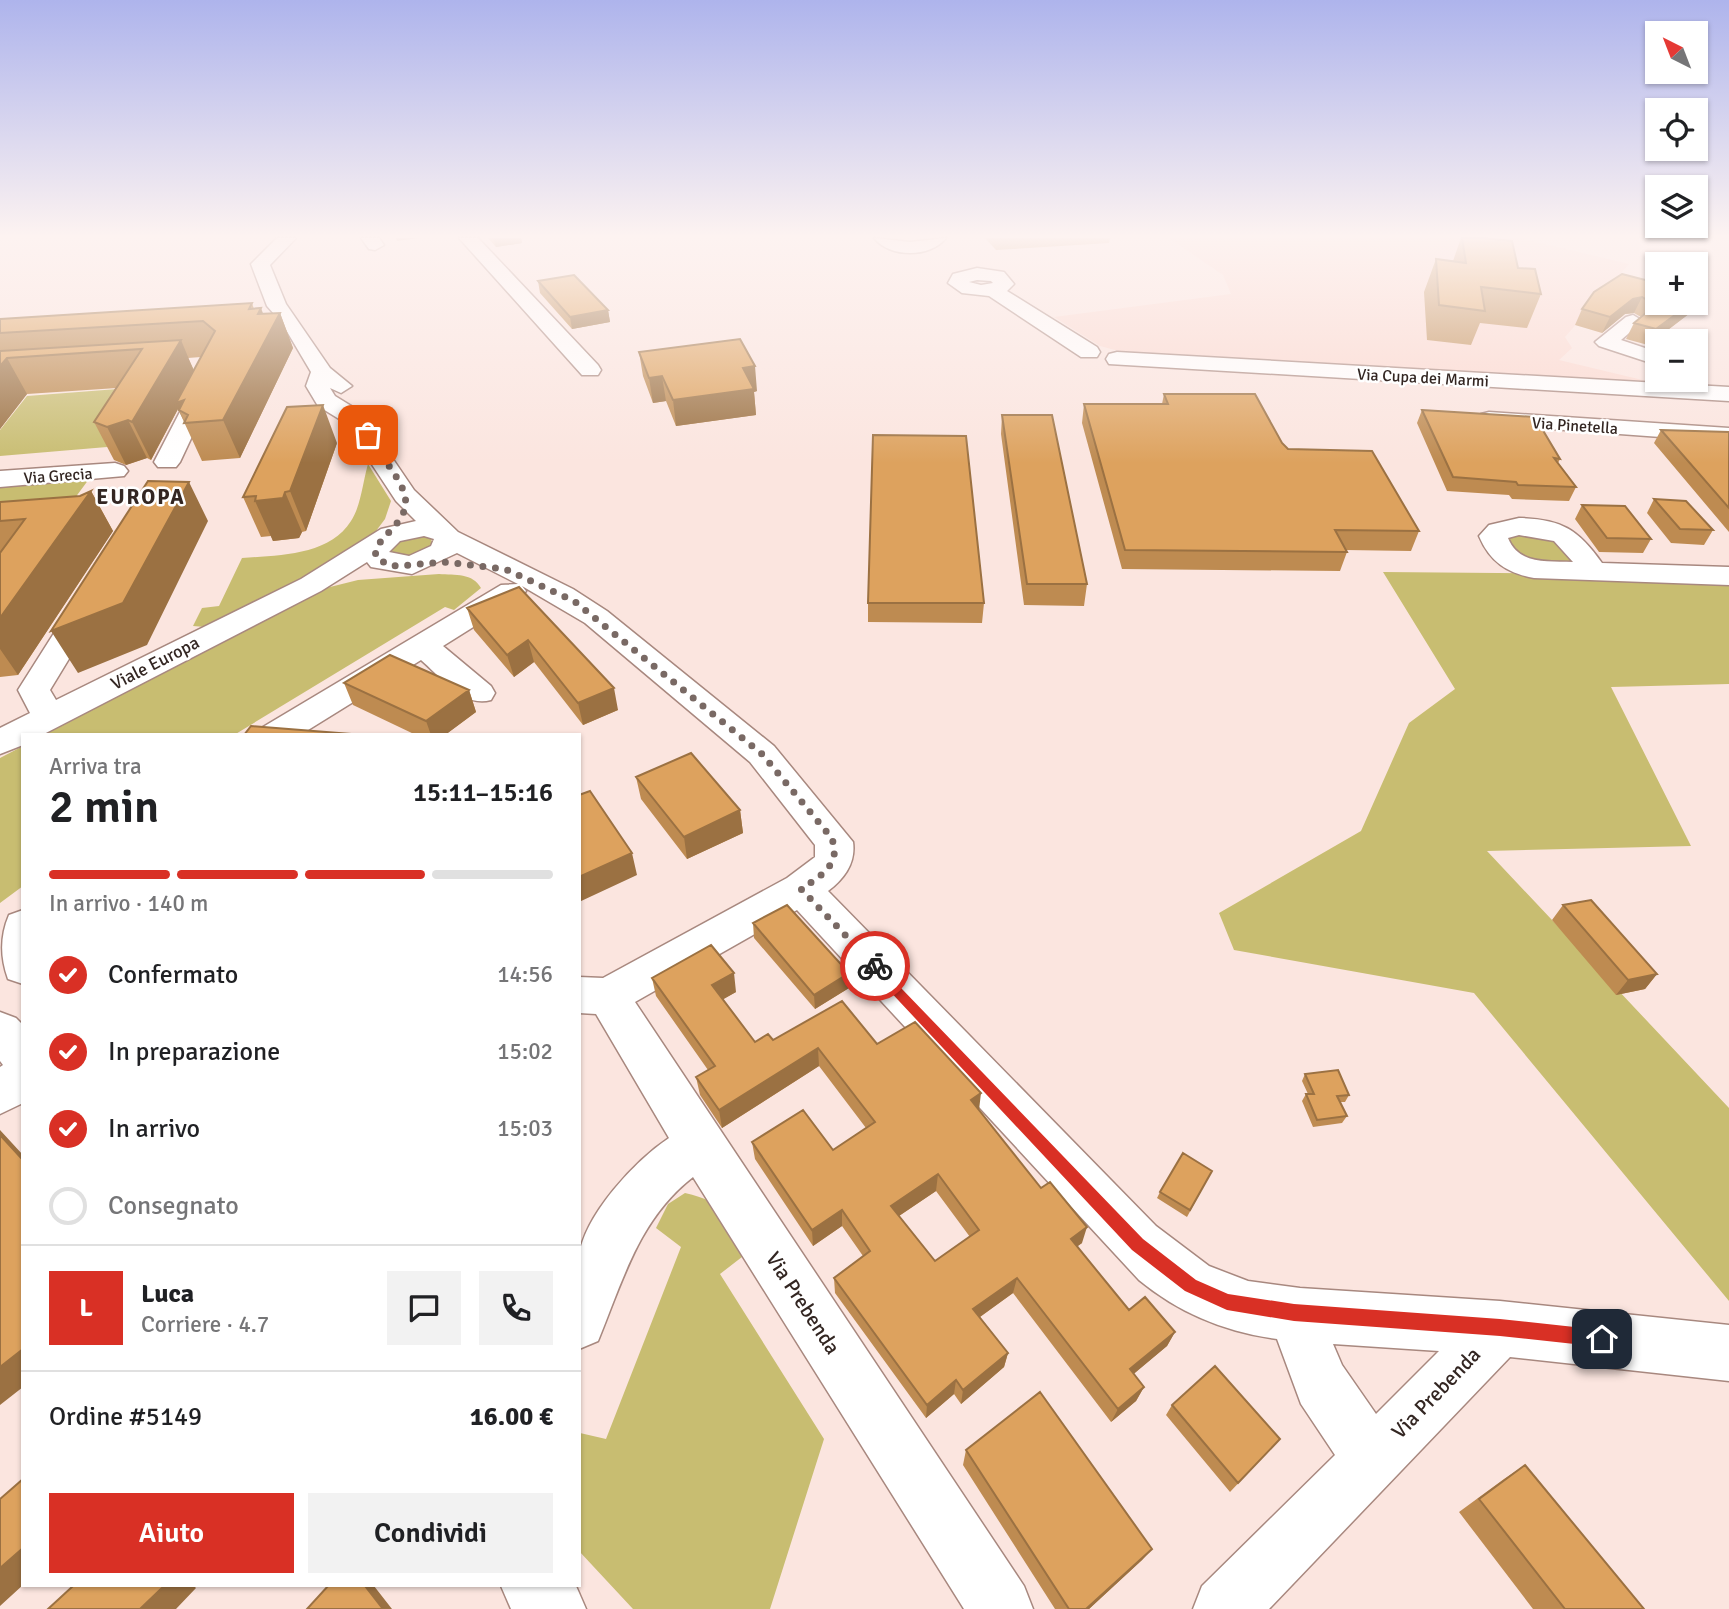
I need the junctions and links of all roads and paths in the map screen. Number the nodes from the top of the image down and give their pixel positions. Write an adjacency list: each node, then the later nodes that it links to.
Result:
1 (278, 313): 16 (street)
2 (537, 313): 7 (street)
3 (1028, 313): 10 (street, Via Cupa dei Marmi)
4 (1633, 321): 5 (street)
5 (1645, 355)
6 (189, 366): 13 (street)
7 (590, 370)
8 (1708, 373): 9 (street)
9 (1729, 379)
10 (1729, 394)
11 (1462, 417): 12 (street, Via Pinetella)
12 (1729, 435)
13 (167, 462)
14 (115, 471): 15 (street, Via Grecia)
15 (0, 479)
16 (405, 495): 17 (street); 18 (street)
17 (445, 535): 18 (street, Viale Europa); 19 (street); 21 (street, Via Prebenda)
18 (382, 550): 19 (street, Viale Europa); 26 (street, Viale Europa)
19 (424, 562): 21 (street, Via Prebenda)
20 (1594, 572): 22 (street)
21 (517, 574): 24 (street); 29 (street, Via Prebenda)
22 (1729, 576)
23 (103, 578): 26 (street)
24 (423, 645): 25 (street); 27 (street)
25 (480, 693)
26 (49, 717): 28 (street, Viale Europa)
27 (297, 731)
28 (0, 742)
29 (801, 889): 32 (street, Via Prebenda); 38 (street, Via Prebenda)
30 (21, 933): 31 (street)
31 (21, 963)
32 (594, 995): 37 (street, Via Prebenda)
33 (0, 1031): 34 (street)
34 (21, 1053)
35 (21, 1078): 36 (street)
36 (0, 1093)
37 (700, 1145): 39 (street); 45 (street, Via Prebenda)
38 (1294, 1313): 40 (street, Via Prebenda); 42 (street)
39 (581, 1317)
40 (1500, 1328): 41 (street, Via Prebenda); 42 (street, Via Prebenda)
41 (1729, 1353)
42 (1372, 1459): 46 (street, Via Prebenda)
43 (534, 1587): 44 (street)
44 (554, 1609)
45 (1001, 1609)
46 (1225, 1609)

